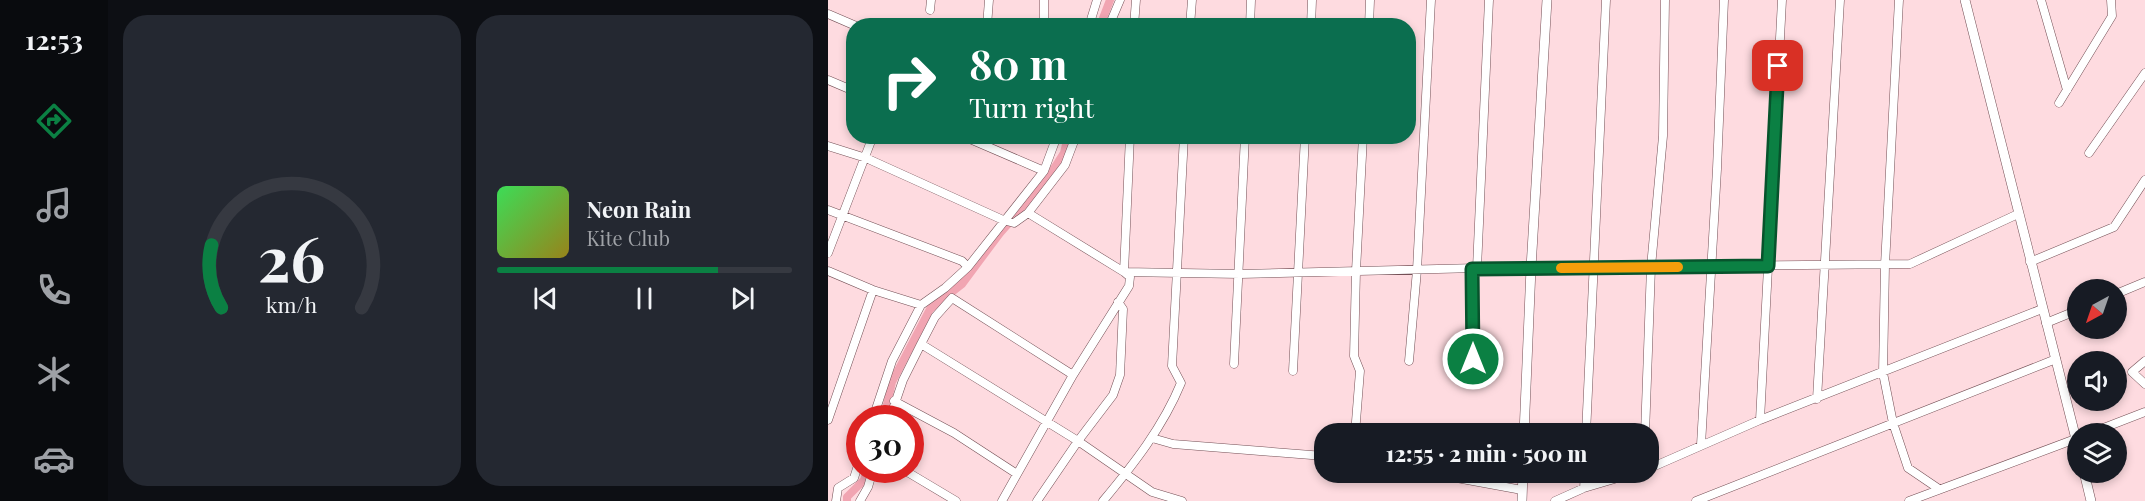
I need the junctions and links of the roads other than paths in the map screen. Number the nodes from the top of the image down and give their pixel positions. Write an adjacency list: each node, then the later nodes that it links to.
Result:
1 (931, 0): 23 (street)
2 (989, 0): 25 (street)
3 (1044, 0): 26 (street)
4 (1096, 0): 27 (street)
5 (1120, 0): 28 (street)
6 (1136, 0): 29 (street)
7 (1192, 0): 30 (street)
8 (1251, 0): 31 (street)
9 (1312, 0): 32 (street)
10 (1370, 0): 33 (street)
11 (1431, 0): 70 (street)
12 (1489, 0): 69 (street)
13 (1547, 0): 67 (street)
14 (1606, 0): 68 (street)
15 (1665, 0): 66 (street)
16 (1724, 0): 63 (street)
17 (1782, 0): 64 (street)
18 (1840, 0): 61 (street)
19 (1899, 0): 62 (street)
20 (1965, 0): 56 (street)
21 (2041, 0): 38 (street)
22 (2111, 0): 38 (street)
23 (930, 10)
24 (828, 14): 34 (street)
25 (988, 18)
26 (1044, 18)
27 (1091, 18)
28 (1112, 18)
29 (1135, 18)
30 (1191, 18)
31 (1250, 18)
32 (1311, 18)
33 (1369, 18)
34 (846, 22)
35 (2145, 74): 50 (street)
36 (828, 80): 37 (street)
37 (846, 88)
38 (2067, 90): 39 (street)
39 (2059, 103)
40 (870, 144): 51 (street)
41 (982, 144): 52 (street)
42 (1054, 144): 52 (street)
43 (1073, 144): 55 (street)
44 (1130, 144): 73 (street)
45 (1185, 144): 75 (street)
46 (1245, 144): 76 (street)
47 (1305, 144): 74 (street)
48 (1363, 144): 72 (street)
49 (828, 146): 51 (street)
50 (2089, 153)
51 (866, 158): 57 (street); 58 (street)
52 (1044, 171): 58 (street)
53 (2145, 180): 60 (street)
54 (828, 210): 57 (street)
55 (1028, 213): 58 (street); 73 (street)
56 (2018, 214): 60 (street); 62 (street)
57 (842, 216): 59 (street); 65 (street)
58 (1003, 220): 65 (street)
59 (828, 253)
60 (2030, 262): 82 (street)
61 (1824, 265): 62 (street); 64 (street); 95 (street)
62 (1885, 265): 92 (street)
63 (1711, 266): 64 (street); 66 (street); 113 (street)
64 (1768, 266): 101 (street)
65 (968, 267): 81 (street)
66 (1651, 267): 68 (street); 106 (street)
67 (1531, 268): 68 (street); 69 (street); 104 (street)
68 (1593, 268): 105 (street)
69 (1474, 269): 70 (street); 86 (street)
70 (1418, 270): 72 (street); 88 (street)
71 (828, 271): 79 (street)
72 (1356, 271): 74 (street); 103 (street)
73 (1124, 272): 75 (street); 80 (street)
74 (1298, 272): 76 (street); 91 (street)
75 (1177, 273): 76 (street); 110 (street)
76 (1240, 274): 90 (street)
77 (2145, 282): 78 (street)
78 (2127, 289)
79 (873, 290): 81 (street); 100 (street)
80 (1118, 302): 93 (street); 111 (street)
81 (921, 305): 97 (street)
82 (2042, 309): 84 (street); 92 (street)
83 (2067, 314): 84 (street)
84 (2046, 323): 87 (street)
85 (921, 344): 93 (street); 96 (street); 102 (street)
86 (1473, 359)
87 (2056, 359): 107 (street); 108 (street)
88 (1409, 361)
89 (2145, 361): 94 (street)
90 (1234, 364)
91 (1293, 371)
92 (1883, 373): 95 (street); 107 (street)
93 (1073, 375): 102 (street)
94 (2145, 384)
95 (1817, 399): 101 (street)
96 (895, 401): 98 (street); 116 (street)
97 (877, 405)
98 (894, 405)
99 (2145, 412): 109 (street)
100 (828, 420)
101 (1761, 420): 113 (street)
102 (1046, 423): 111 (street); 116 (street)
103 (1356, 423)
104 (1524, 423)
105 (1586, 423)
106 (1645, 423)
107 (1893, 423): 127 (street); 138 (street)
108 (2072, 423)
109 (2116, 423)
110 (1152, 438): 114 (street); 117 (street)
111 (1078, 441): 117 (street); 133 (street)
112 (2067, 444): 127 (street)
113 (1701, 445): 115 (street)
114 (1314, 455)
115 (1659, 464)
116 (1017, 474): 132 (street)
117 (1126, 474): 134 (street); 135 (street)
118 (924, 482): 131 (street)
119 (846, 483): 129 (street)
120 (869, 483): 130 (street)
121 (1484, 483): 128 (street)
122 (1522, 483): 128 (street)
123 (1584, 483): 126 (street)
124 (1601, 483): 126 (street)
125 (2087, 483): 140 (street)
126 (1584, 488): 137 (street)
127 (1939, 489): 139 (street)
128 (1522, 490): 136 (street)
129 (837, 501)
130 (860, 501)
131 (956, 501)
132 (1002, 501)
133 (1037, 501)
134 (1103, 501)
135 (1182, 501)
136 (1522, 501)
137 (1555, 501)
138 (1696, 501)
139 (1909, 501)
140 (2091, 501)

